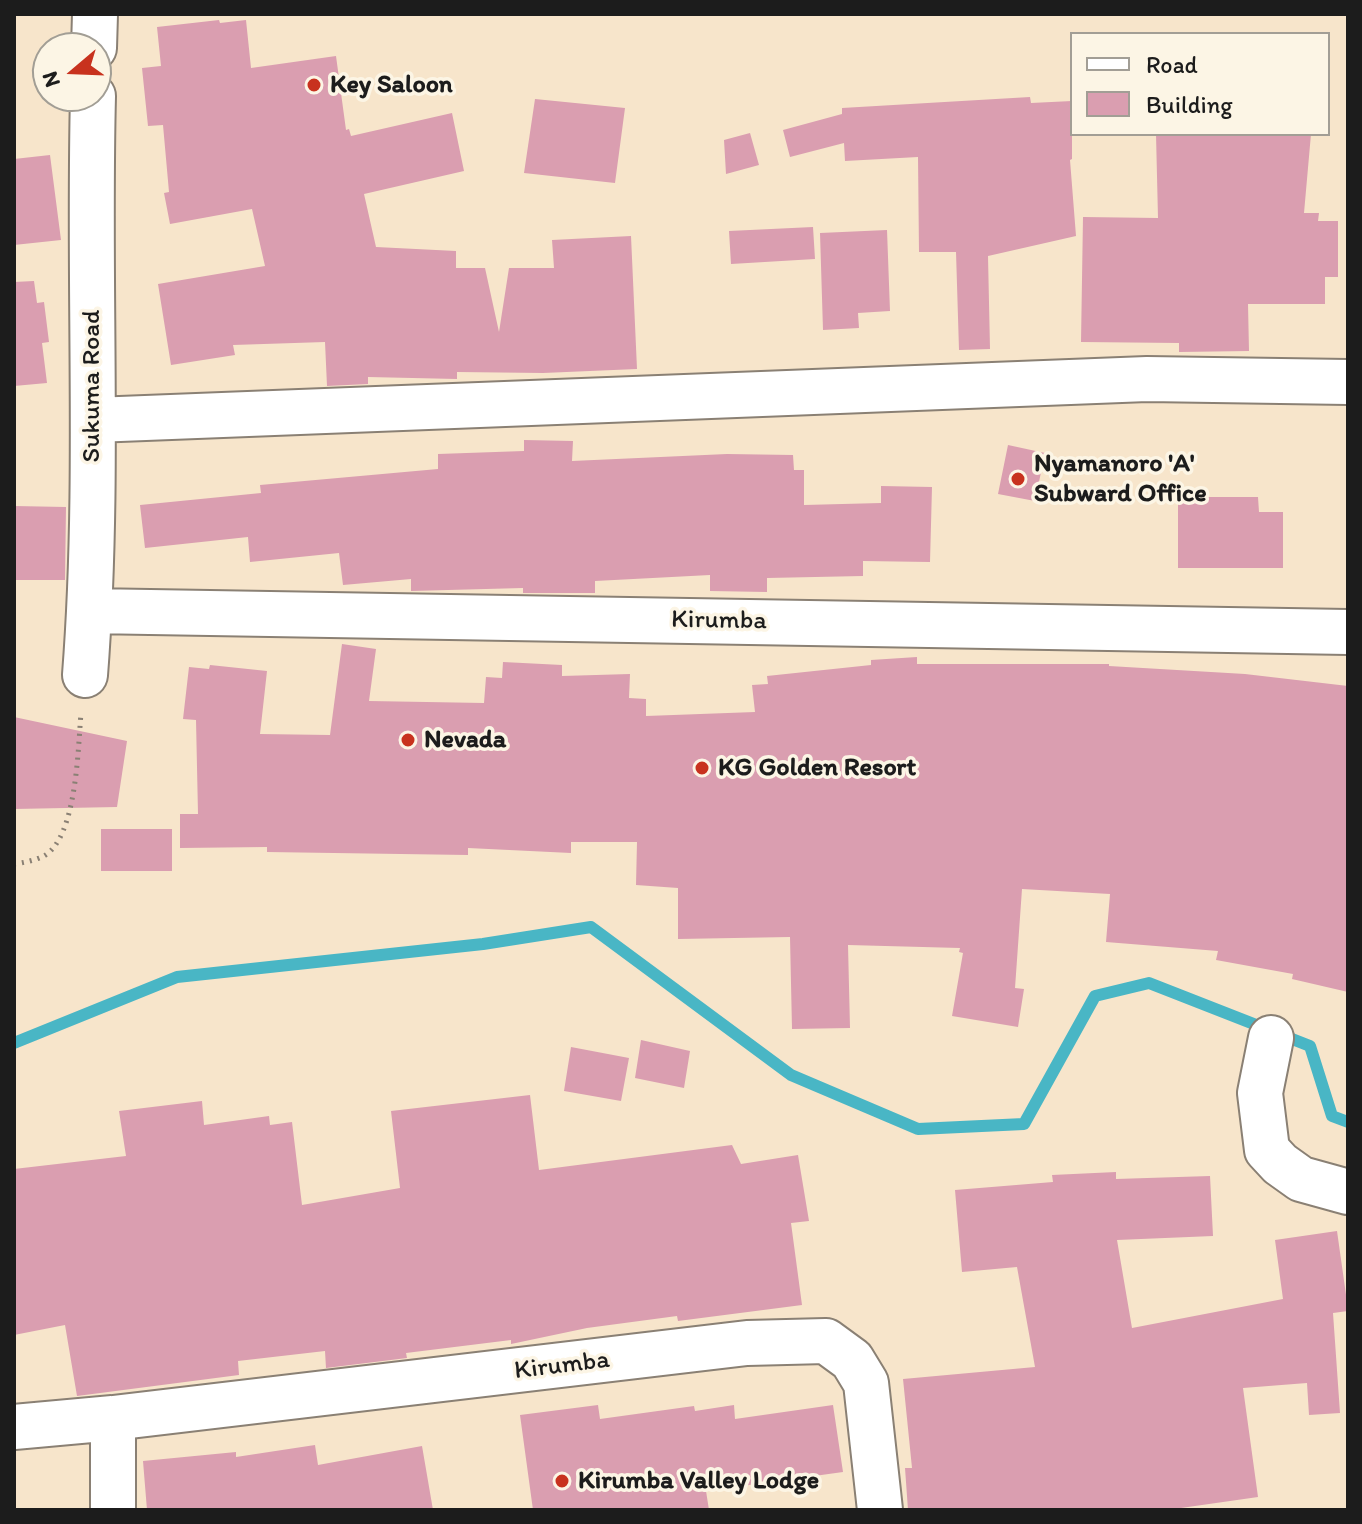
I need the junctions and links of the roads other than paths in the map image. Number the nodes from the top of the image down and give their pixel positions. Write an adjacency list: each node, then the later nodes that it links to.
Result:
1 (93, 112): 3 (street, Sukuma Road)
2 (1348, 382): 3 (street)
3 (94, 420): 4 (street, Sukuma Road)
4 (90, 611): 5 (street, Kirumba); 6 (street, Sukuma Road)
5 (1348, 632)
6 (85, 675)
7 (1271, 1038): 8 (street)
8 (1348, 1192)
9 (113, 1418): 10 (street, Kirumba); 11 (street); 12 (street, Kirumba)
10 (14, 1427)
11 (113, 1510)
12 (880, 1510)

